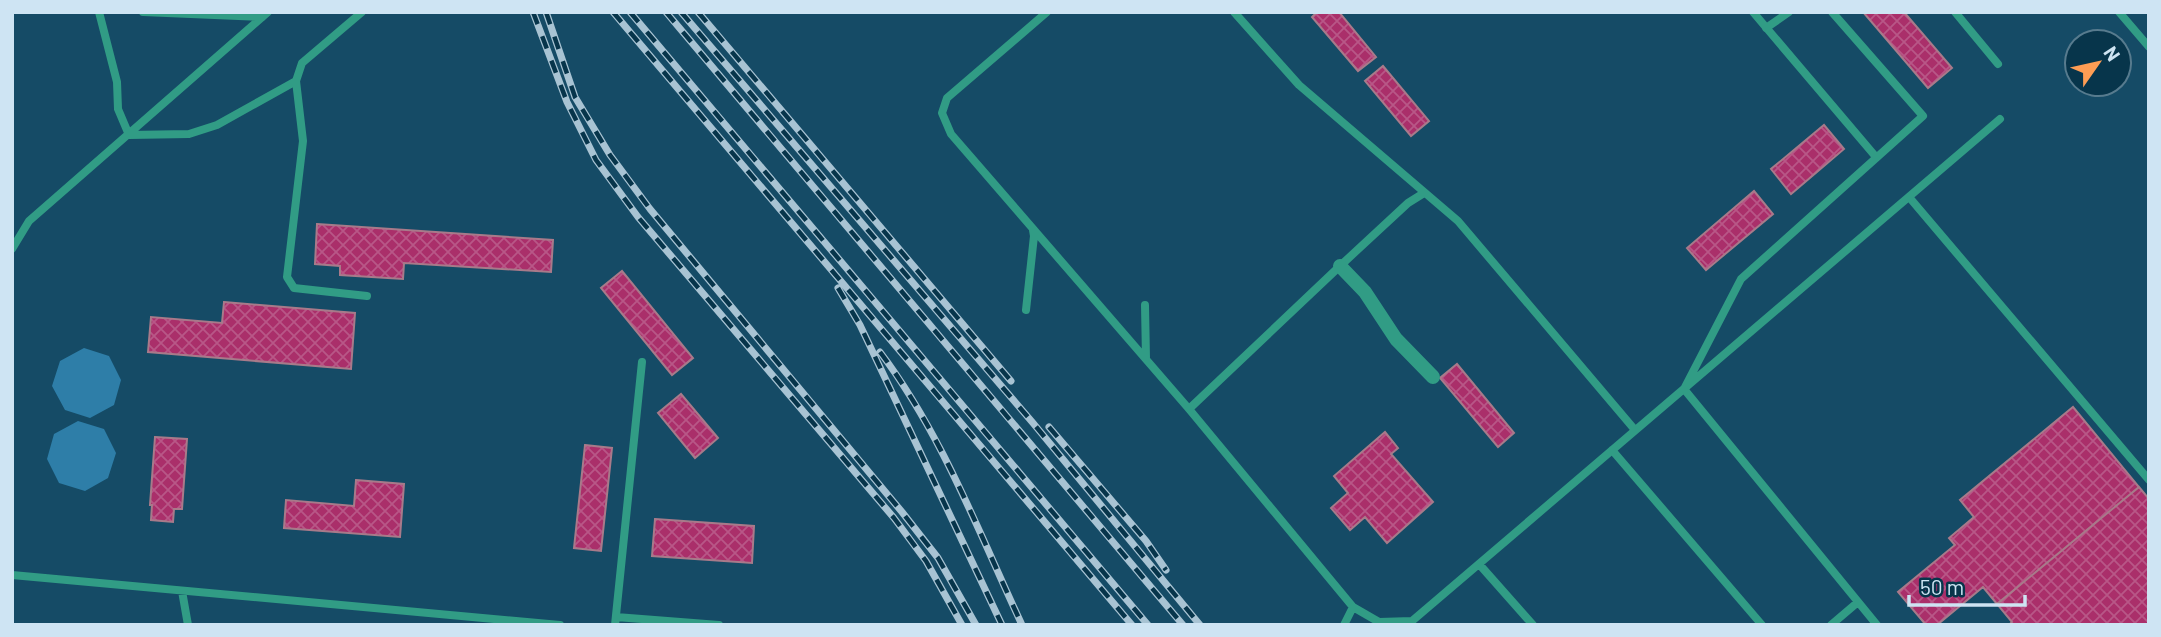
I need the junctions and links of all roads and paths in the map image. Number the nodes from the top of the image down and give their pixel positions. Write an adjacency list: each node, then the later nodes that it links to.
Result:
1 (99, 12): 17 (lane)
2 (143, 12): 11 (lane)
3 (362, 12): 15 (lane)
4 (1234, 12): 19 (lane)
5 (1753, 12): 12 (lane)
6 (1789, 12): 12 (lane)
7 (1832, 12): 18 (lane)
8 (1955, 12): 14 (lane)
9 (2119, 12): 13 (lane)
10 (1046, 13): 21 (lane)
11 (265, 15): 17 (lane)
12 (1766, 28): 18 (lane)
13 (2149, 47)
14 (1998, 64)
15 (296, 81): 17 (lane); 24 (lane)
16 (2000, 119): 20 (lane)
17 (129, 135): 22 (lane)
18 (1876, 157): 30 (lane)
19 (1424, 193): 23 (lane); 32 (lane)
20 (1909, 197): 30 (lane); 34 (lane)
21 (1032, 227): 26 (lane); 27 (lane)
22 (14, 245)
23 (1340, 267): 29 (street); 31 (lane)
24 (367, 296)
25 (1145, 305): 27 (lane)
26 (1026, 310)
27 (1146, 359): 31 (lane)
28 (642, 362): 40 (lane)
29 (1433, 377)
30 (1684, 389): 32 (lane); 38 (lane)
31 (1189, 409): 39 (lane)
32 (1635, 430): 33 (lane)
33 (1612, 450): 35 (lane); 47 (lane)
34 (2149, 480)
35 (1479, 564): 39 (lane); 46 (lane)
36 (12, 575): 37 (lane)
37 (182, 591): 41 (lane); 42 (lane)
38 (1858, 602): 48 (lane); 49 (lane)
39 (1353, 607): 45 (lane)
40 (615, 621): 44 (lane)
41 (518, 623): 43 (lane)
42 (188, 625)
43 (560, 625)
44 (719, 625)
45 (1344, 625)
46 (1533, 625)
47 (1762, 625)
48 (1831, 625)
49 (1877, 625)

